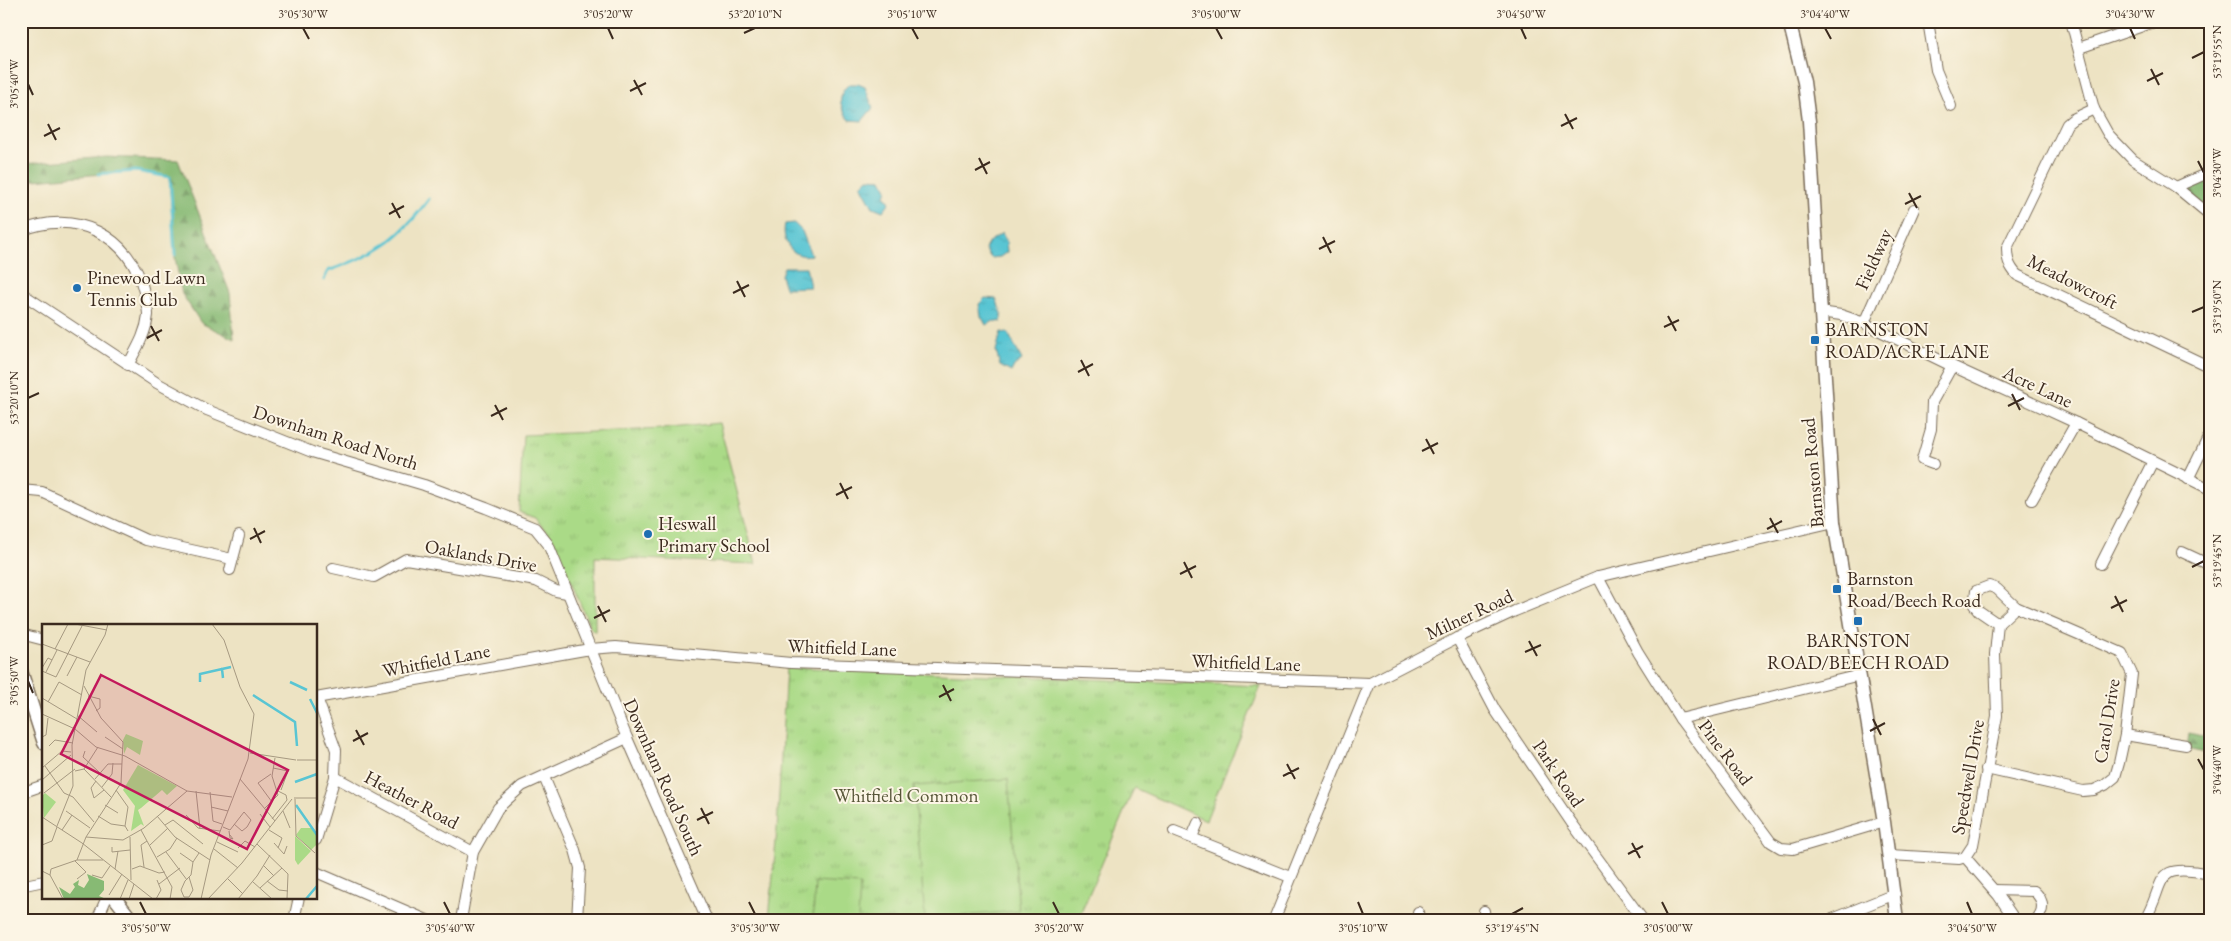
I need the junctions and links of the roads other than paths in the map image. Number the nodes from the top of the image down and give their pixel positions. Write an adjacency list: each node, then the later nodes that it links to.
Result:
1 (1789, 21): 14 (main road, Barnston Road)
2 (1928, 21): 6 (street)
3 (2071, 21): 5 (street)
4 (2157, 21): 5 (street)
5 (2079, 48): 7 (street)
6 (1951, 106)
7 (2094, 109): 9 (street); 18 (street, Meadowcroft)
8 (2210, 172): 9 (street)
9 (2176, 187): 11 (street)
10 (1914, 209): 15 (street, Fieldway)
11 (2210, 215)
12 (21, 231): 16 (street)
13 (21, 293): 16 (street, Downham Road North)
14 (1820, 312): 15 (street, Acre Lane); 27 (main road, Barnston Road)
15 (1864, 323): 17 (street, Acre Lane)
16 (128, 364): 36 (street, Downham Road North)
17 (1952, 366): 19 (street, Acre Lane); 22 (street)
18 (2210, 367)
19 (2076, 423): 21 (street, Acre Lane); 26 (street)
20 (2210, 434): 23 (street)
21 (2153, 461): 23 (street, Acre Lane); 31 (street)
22 (1933, 464)
23 (2188, 479): 24 (street, Acre Lane)
24 (2210, 489)
25 (21, 490): 30 (street)
26 (2032, 500)
27 (1834, 522): 35 (street, Milner Road); 44 (main road, Barnston Road)
28 (239, 536): 30 (street)
29 (2182, 552): 32 (street)
30 (232, 559): 34 (street)
31 (2101, 564)
32 (2210, 566)
33 (334, 568): 36 (street, Oaklands Drive)
34 (230, 570)
35 (1598, 577): 40 (street, Milner Road); 48 (street, Pine Road)
36 (567, 593): 42 (street, Downham Road North)
37 (2016, 607): 38 (street); 38 (street); 49 (street, Carol Drive)
38 (1998, 624): 53 (street, Speedwell Drive)
39 (21, 634): 41 (street)
40 (1457, 638): 45 (street, Milner Road); 84 (street, Park Road)
41 (42, 639)
42 (590, 649): 45 (street, Whitfield Lane); 46 (street, Whitfield Lane); 51 (street, Downham Road South)
43 (21, 671): 50 (main road)
44 (1860, 675): 48 (street); 58 (main road, Barnston Road)
45 (1370, 683): 68 (street)
46 (318, 698)
47 (318, 701): 54 (street)
48 (1680, 719): 58 (street, Pine Road)
49 (2125, 735): 52 (street); 53 (street, Carol Drive)
50 (42, 737)
51 (627, 738): 55 (street); 82 (street, Downham Road South)
52 (2186, 745)
53 (1986, 769): 65 (street, Speedwell Drive)
54 (335, 777): 61 (street); 63 (street, Heather Road)
55 (544, 777): 63 (street); 81 (street)
56 (42, 786): 57 (street)
57 (21, 793)
58 (1884, 822): 64 (main road, Barnston Road)
59 (1198, 823): 62 (street)
60 (1174, 831): 62 (street)
61 (318, 833)
62 (1192, 837): 68 (street)
63 (473, 852): 80 (street)
64 (1890, 855): 65 (street, Speedwell Drive); 72 (main road, Barnston Road)
65 (1965, 857): 71 (street)
66 (318, 873): 79 (street)
67 (2210, 874): 89 (street)
68 (1290, 877): 83 (street)
69 (42, 881): 70 (street)
70 (21, 887)
71 (1994, 890): 87 (street); 88 (street)
72 (1894, 894): 85 (street); 86 (main road, Barnston Road)
73 (107, 898): 76 (street)
74 (115, 898): 77 (main road)
75 (299, 898): 78 (street)
76 (98, 920)
77 (132, 920)
78 (294, 920)
79 (427, 920)
80 (461, 920)
81 (577, 920)
82 (707, 920)
83 (1274, 920)
84 (1642, 920)
85 (1830, 920)
86 (1897, 920)
87 (2015, 920)
88 (2036, 920)
89 (2145, 920)

